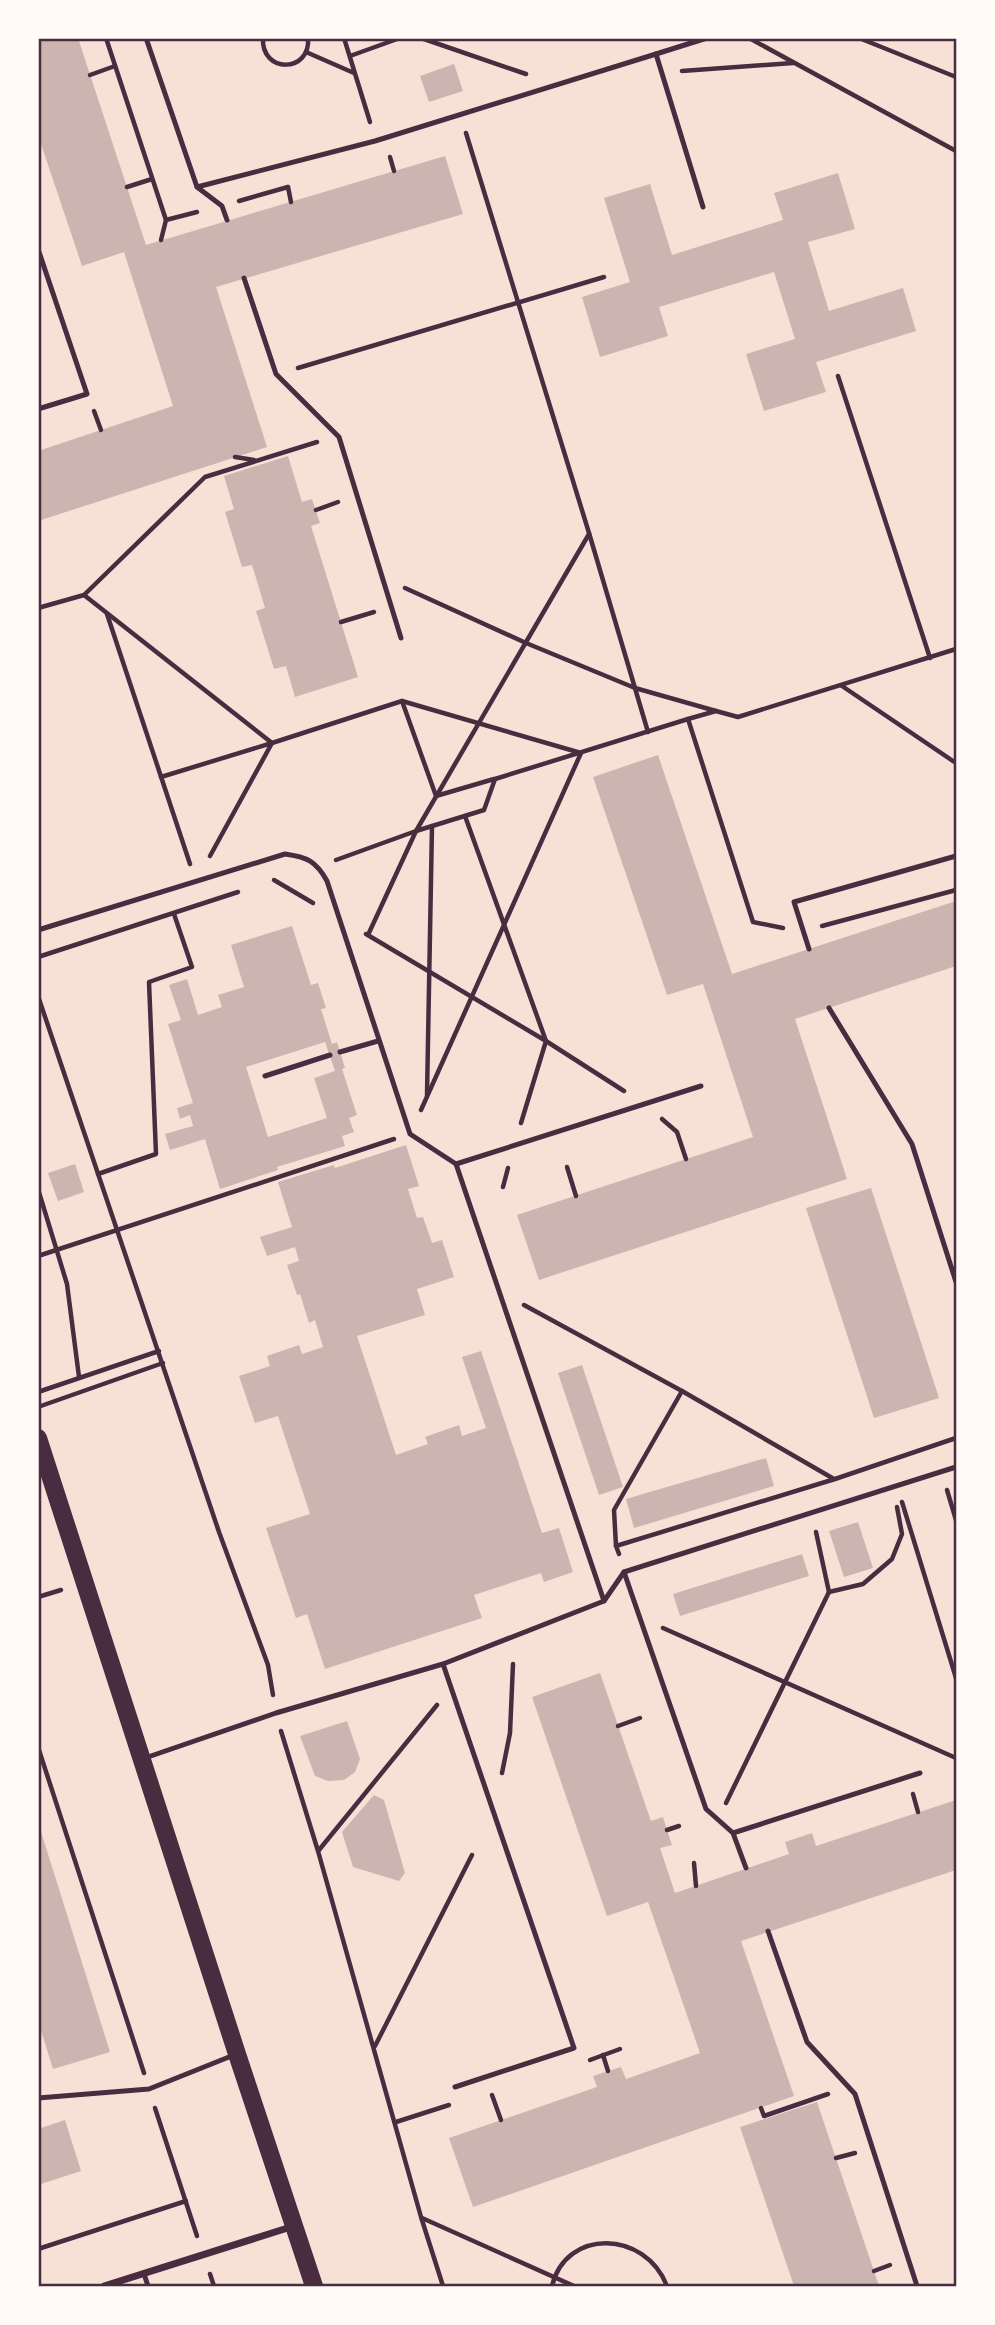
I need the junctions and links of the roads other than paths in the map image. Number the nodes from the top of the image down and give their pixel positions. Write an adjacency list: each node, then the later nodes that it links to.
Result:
1 (146, 38): 4 (lane)
2 (707, 38): 3 (lane)
3 (656, 54): 4 (lane); 5 (lane)
4 (197, 187): 6 (lane)
5 (703, 206)
6 (227, 220)
7 (38, 249): 9 (lane)
8 (244, 278): 10 (lane)
9 (38, 409)
10 (401, 638)
11 (957, 856): 13 (lane)
12 (38, 930): 15 (lane)
13 (808, 949)
14 (829, 1007): 21 (lane)
15 (378, 1041): 16 (lane); 20 (lane)
16 (340, 1052)
17 (330, 1055): 18 (lane)
18 (265, 1076)
19 (701, 1086): 20 (lane)
20 (456, 1164): 25 (lane)
21 (957, 1282)
22 (38, 1438): 27 (main road)
23 (957, 1467): 24 (lane)
24 (624, 1572): 25 (lane); 29 (lane)
25 (604, 1601): 26 (lane)
26 (443, 1664): 27 (lane); 33 (lane)
27 (142, 1759): 32 (main road)
28 (920, 1773): 29 (lane)
29 (733, 1833): 30 (lane)
30 (746, 1868)
31 (768, 1931): 40 (lane)
32 (237, 2054): 34 (lane); 35 (main road)
33 (455, 2087)
34 (38, 2098)
35 (295, 2225): 36 (street); 39 (main road)
36 (144, 2274): 37 (street); 38 (lane)
37 (104, 2287)
38 (148, 2287)
39 (314, 2287)
40 (916, 2287)

